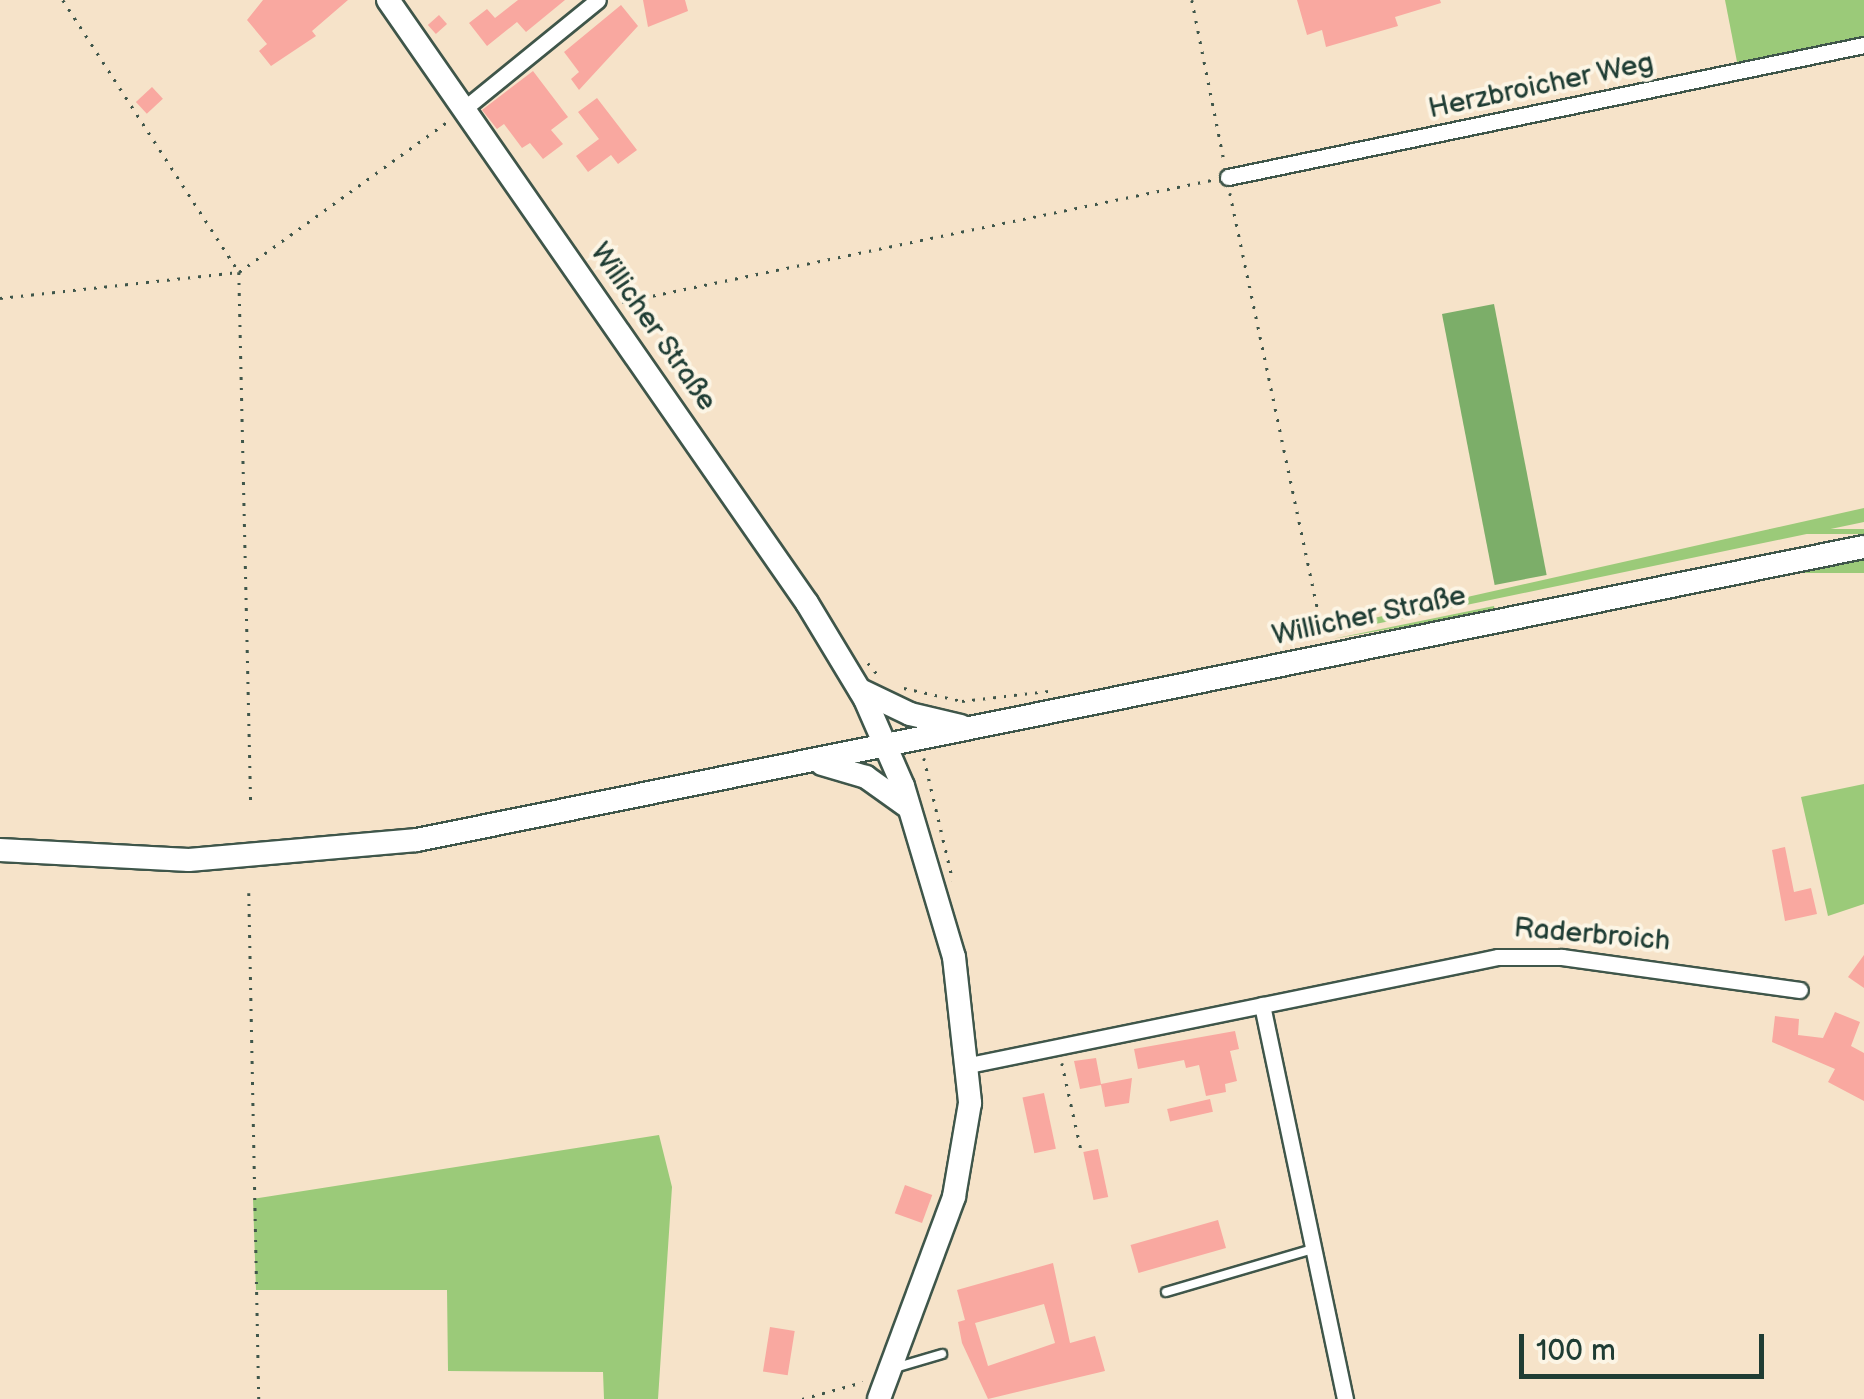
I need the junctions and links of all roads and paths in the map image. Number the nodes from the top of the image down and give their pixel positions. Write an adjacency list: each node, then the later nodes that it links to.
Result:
1 (62, 0): 8 (path)
2 (388, 0): 6 (main road, Willicher Straße)
3 (1192, 0): 7 (path)
4 (588, 3): 6 (street)
5 (1864, 44): 7 (street, Herzbroicher Weg)
6 (466, 108): 8 (path); 16 (main road, Willicher Straße)
7 (1228, 177): 10 (path); 12 (path)
8 (239, 272): 9 (path); 21 (path)
9 (0, 298)
10 (628, 320)
11 (1864, 546): 12 (main road, Willicher Straße)
12 (1328, 656): 18 (main road, Willicher Straße)
13 (866, 661): 14 (path)
14 (885, 680)
15 (892, 684): 17 (path)
16 (859, 689): 18 (main road); 19 (main road, Willicher Straße)
17 (1056, 689)
18 (974, 729): 19 (main road, Willicher Straße)
19 (888, 747): 20 (main road, Willicher Straße); 22 (main road)
20 (814, 762): 22 (main road); 23 (main road, Willicher Straße)
21 (250, 807)
22 (912, 812): 28 (main road)
23 (0, 850)
24 (249, 893): 34 (path)
25 (1800, 990): 26 (street, Raderbroich)
26 (1262, 1005): 27 (street, Raderbroich); 30 (street)
27 (1059, 1047): 28 (street, Raderbroich); 29 (path)
28 (969, 1065): 33 (main road)
29 (1082, 1154)
30 (1313, 1250): 31 (lane); 37 (street)
31 (1166, 1292)
32 (942, 1354): 33 (lane)
33 (892, 1371): 35 (path); 36 (main road)
34 (259, 1399)
35 (802, 1399)
36 (879, 1399)
37 (1345, 1399)

